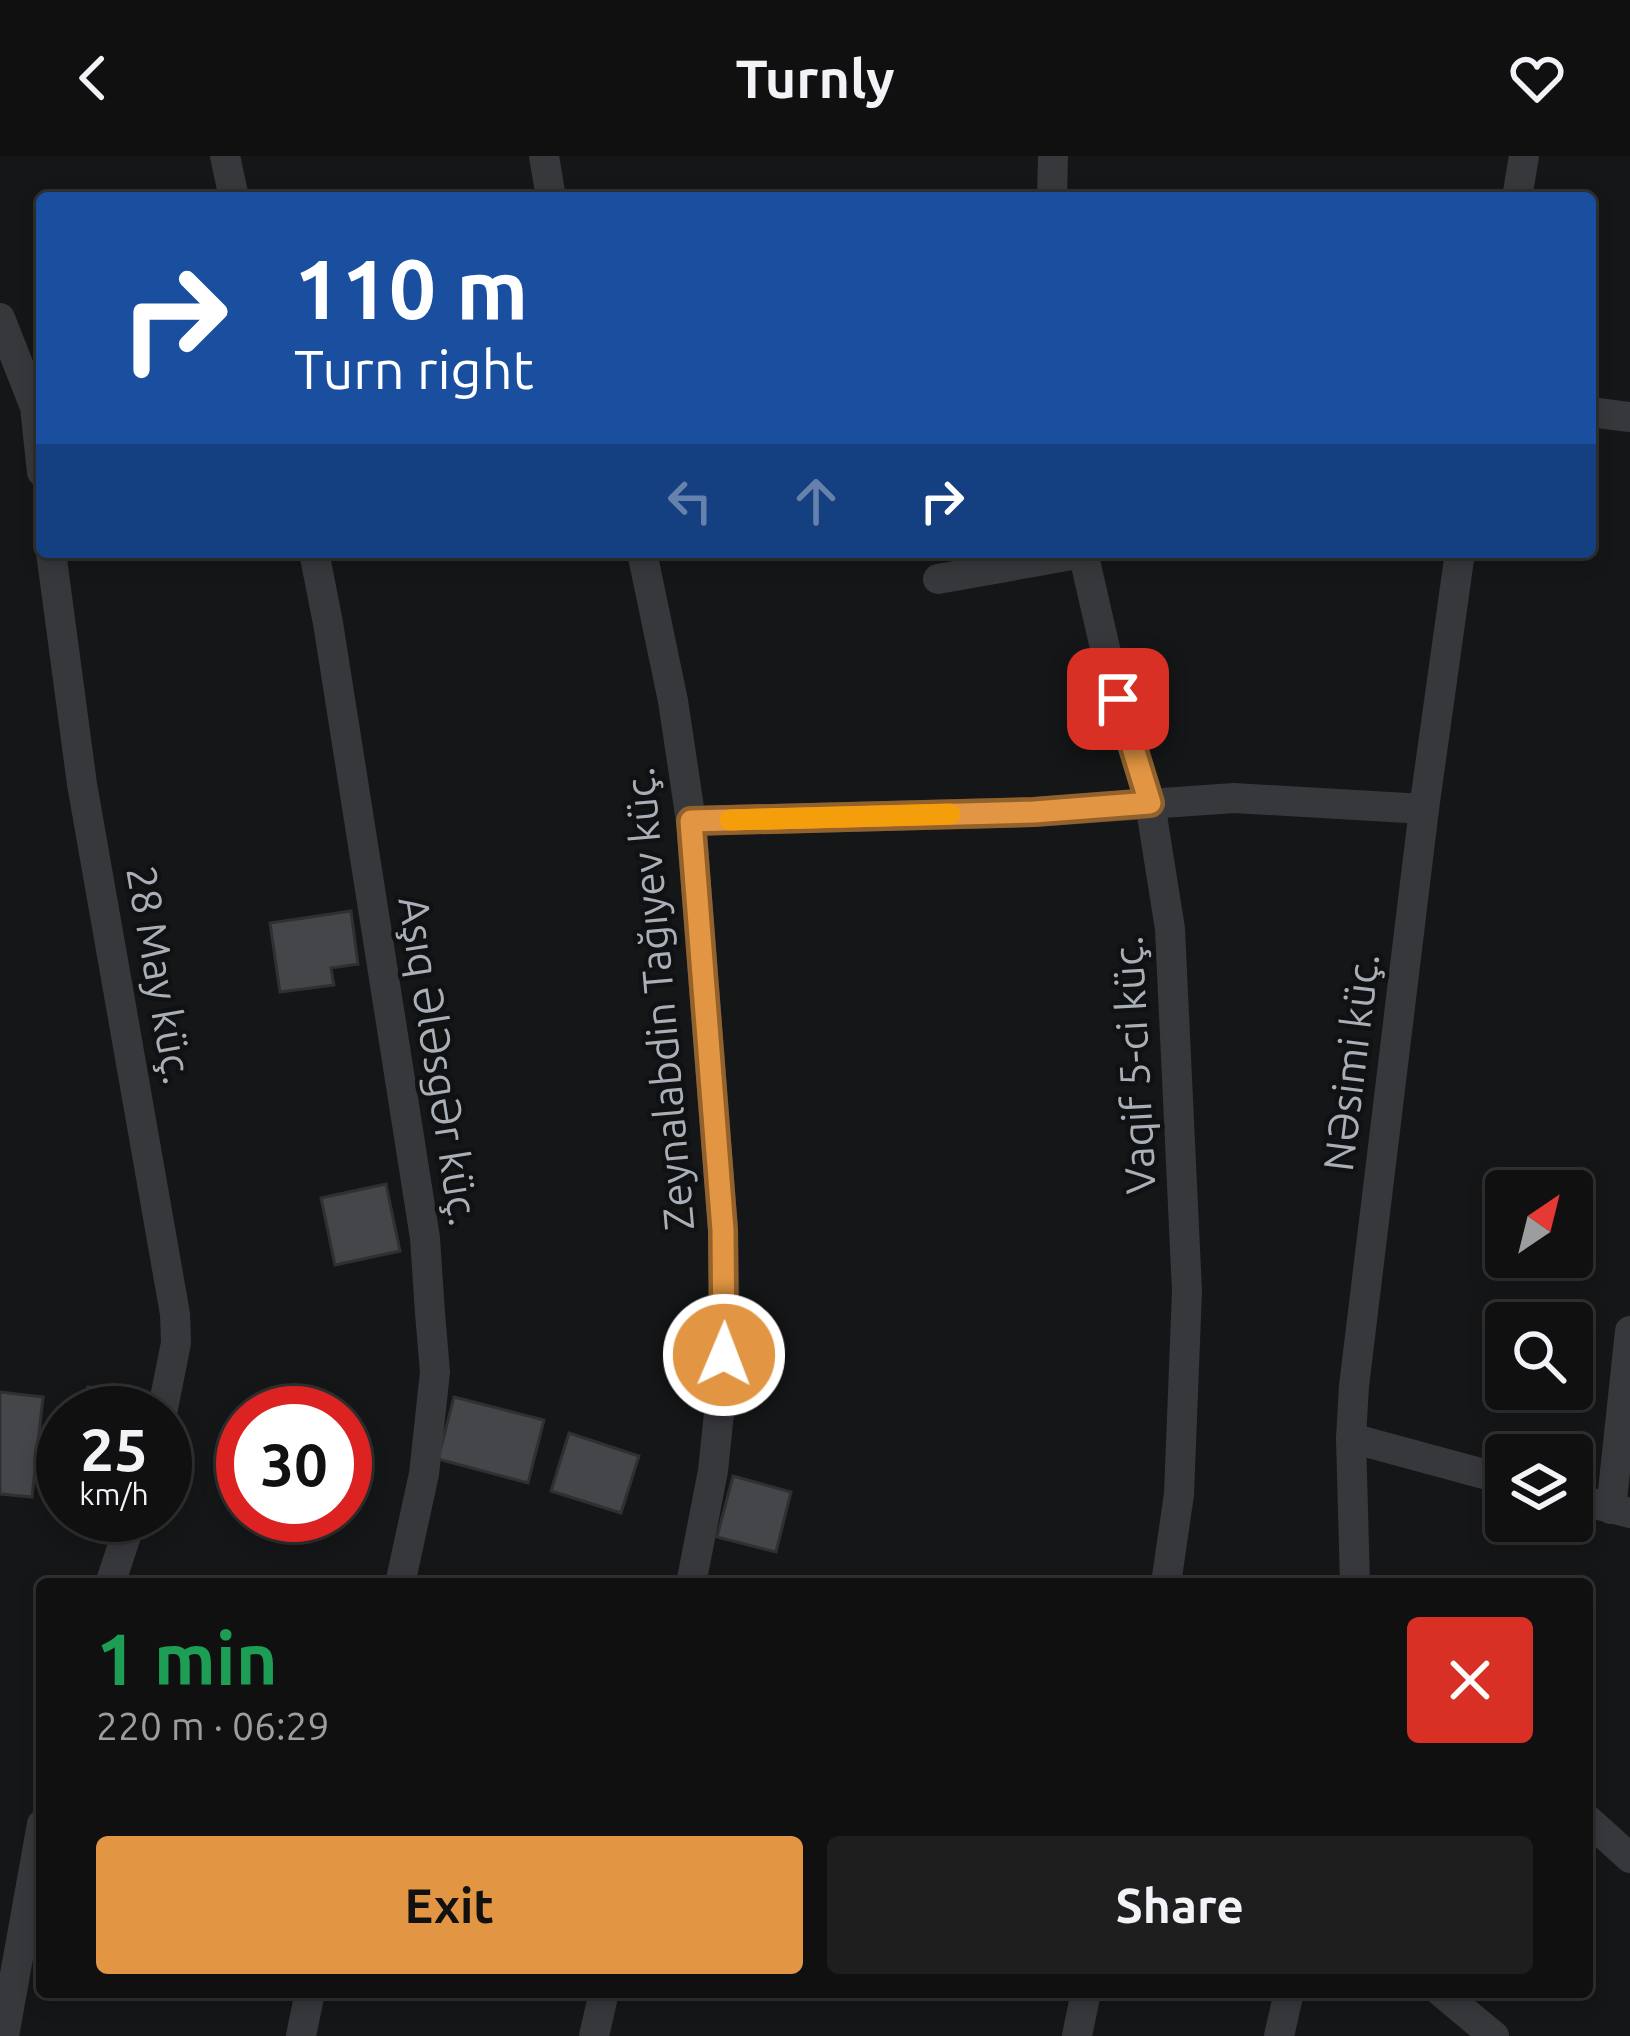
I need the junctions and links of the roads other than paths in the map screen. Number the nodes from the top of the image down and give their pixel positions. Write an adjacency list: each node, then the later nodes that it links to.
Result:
1 (225, 156): 5 (street)
2 (544, 156): 6 (street)
3 (1053, 156): 7 (street)
4 (1524, 156): 8 (street)
5 (234, 192)
6 (549, 192)
7 (1052, 192)
8 (1518, 192)
9 (0, 318): 12 (street)
10 (1596, 413): 11 (street)
11 (1630, 416)
12 (36, 423)
13 (52, 558): 24 (street, 28 May küç.)
14 (315, 558): 30 (street, Aşıq Ələsgər küç.)
15 (643, 558): 22 (street, Zeynalabdin Tağıyev küç.)
16 (1051, 558): 19 (street)
17 (1084, 558): 20 (street, Vaqif 5-ci küç.)
18 (1459, 558): 21 (street, Nəsimi küç.)
19 (938, 579)
20 (1150, 803): 21 (street); 22 (street); 32 (street, Vaqif 5-ci küç.)
21 (1424, 808): 25 (street, Nəsimi küç.)
22 (691, 821): 31 (street, Zeynalabdin Tağıyev küç.)
23 (1630, 1330): 27 (street)
24 (167, 1386)
25 (1351, 1438): 26 (street); 33 (street, Nəsimi küç.)
26 (1485, 1474)
27 (1620, 1511)
28 (124, 1542): 29 (street)
29 (112, 1578)
30 (401, 1578)
31 (692, 1578)
32 (1167, 1578)
33 (1354, 1578)
34 (1593, 1824): 36 (street)
35 (36, 1857): 42 (street)
36 (1630, 1858)
37 (309, 1998): 43 (street)
38 (603, 1998): 44 (street)
39 (1086, 1998): 45 (street)
40 (1288, 1998): 46 (street)
41 (1448, 1998): 47 (street)
42 (4, 2036)
43 (301, 2036)
44 (594, 2036)
45 (1077, 2036)
46 (1279, 2036)
47 (1494, 2036)

